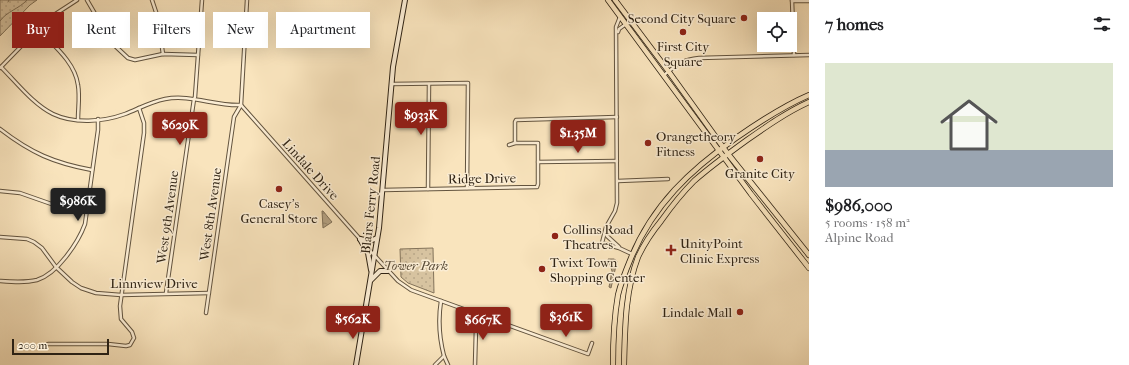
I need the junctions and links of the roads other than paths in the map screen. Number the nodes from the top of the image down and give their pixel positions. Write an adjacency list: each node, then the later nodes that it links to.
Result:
1 (77, 0): 11 (street)
2 (87, 0): 18 (street)
3 (152, 0): 18 (street)
4 (202, 0): 19 (street, West 9th Avenue)
5 (247, 0): 30 (street, West 8th Avenue)
6 (405, 0): 25 (main road, Blairs Ferry Road)
7 (608, 0): 13 (main road)
8 (615, 0): 12 (main road)
9 (792, 1): 10 (street); 20 (street)
10 (809, 1)
11 (59, 12)
12 (624, 12): 13 (street); 23 (main road)
13 (620, 16): 14 (main road); 15 (street)
14 (626, 24): 15 (street); 24 (main road)
15 (617, 37): 32 (street)
16 (19, 48): 22 (street)
17 (56, 48): 34 (street)
18 (163, 54): 19 (street)
19 (198, 55): 28 (street, West 9th Avenue)
20 (794, 55): 21 (street); 23 (street)
21 (809, 55)
22 (0, 68): 34 (street)
23 (669, 72): 24 (street); 38 (main road)
24 (664, 75): 38 (main road)
25 (391, 84): 26 (street); 47 (main road, Blairs Ferry Road)
26 (429, 84): 45 (street); 46 (street)
27 (809, 95): 38 (main road)
28 (194, 99): 30 (street); 31 (street); 64 (street, West 9th Avenue)
29 (809, 102): 39 (main road)
30 (240, 105): 53 (street, Lindale Drive); 65 (street, West 8th Avenue)
31 (139, 108): 33 (street); 66 (street)
32 (617, 117): 36 (street); 40 (street)
33 (98, 119): 34 (street); 42 (street)
34 (78, 120)
35 (0, 129): 42 (street)
36 (515, 143): 37 (street); 41 (street, Ridge Drive)
37 (509, 145)
38 (721, 148): 39 (main road); 55 (main road)
39 (726, 155): 56 (main road); 59 (main road); 78 (main road)
40 (617, 161): 41 (street); 44 (street)
41 (538, 162): 45 (street, Ridge Drive)
42 (92, 170): 49 (street)
43 (668, 179): 44 (street)
44 (618, 180): 50 (street)
45 (467, 188): 46 (street, Ridge Drive)
46 (428, 189): 47 (street, Ridge Drive)
47 (383, 190): 52 (main road, Blairs Ferry Road)
48 (0, 191): 49 (street)
49 (87, 212): 58 (street)
50 (606, 229): 54 (street); 54 (street)
51 (0, 237): 58 (street, Linnview Drive)
52 (377, 238): 53 (main road); 57 (main road, Blairs Ferry Road)
53 (360, 239): 57 (street, Lindale Drive); 61 (main road)
54 (619, 248): 55 (street)
55 (632, 254): 77 (main road)
56 (809, 255)
57 (375, 256): 60 (street, Lindale Drive); 61 (main road, Blairs Ferry Road)
58 (56, 267): 63 (street); 66 (street, Linnview Drive)
59 (809, 268)
60 (388, 270): 62 (main road); 67 (street, Lindale Drive)
61 (372, 275): 62 (main road, Blairs Ferry Road)
62 (371, 280): 73 (main road, Blairs Ferry Road)
63 (0, 281)
64 (166, 293): 65 (street, Linnview Drive); 66 (street, Linnview Drive)
65 (209, 293): 68 (street, West 8th Avenue)
66 (121, 295): 71 (street)
67 (442, 301): 69 (street, Lindale Drive); 72 (street)
68 (206, 313)
69 (480, 315): 70 (street, Lindale Drive); 76 (street)
70 (592, 343)
71 (48, 344)
72 (444, 356): 74 (street); 75 (street)
73 (356, 365)
74 (435, 365)
75 (448, 365)
76 (476, 365)
77 (613, 365)
78 (624, 365)

